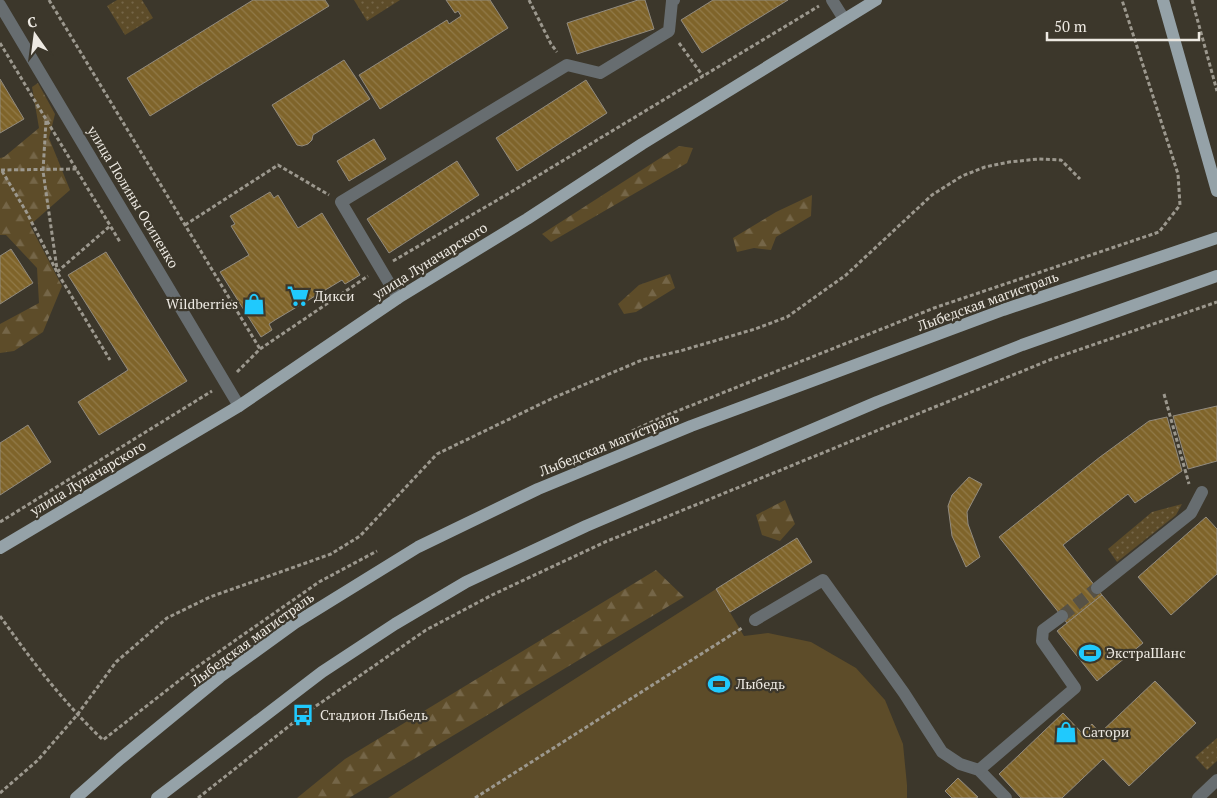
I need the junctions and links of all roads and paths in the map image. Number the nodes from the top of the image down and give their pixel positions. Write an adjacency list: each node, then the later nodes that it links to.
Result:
1 (49, 0): 23 (path)
2 (529, 0): 12 (path)
3 (674, 0): 11 (street)
4 (876, 0): 10 (main road, улица Луначарского)
5 (1122, 0): 24 (path)
6 (1163, 0): 20 (main road)
7 (1192, 0): 14 (path)
8 (826, 2): 10 (street); 13 (path)
9 (0, 5): 16 (street, улица Полины Осипенко)
10 (844, 19): 29 (main road, улица Луначарского)
11 (669, 31): 12 (street); 13 (path)
12 (567, 64): 21 (street)
13 (703, 76): 26 (path)
14 (1217, 91)
15 (46, 119): 18 (path)
16 (94, 162): 18 (path); 22 (street, улица Полины Осипенко)
17 (1, 170): 18 (path); 27 (path)
18 (43, 171): 27 (path)
19 (1080, 178): 44 (path)
20 (1217, 191)
21 (341, 202): 23 (path); 26 (street)
22 (120, 205): 27 (path); 33 (street, улица Полины Осипенко)
23 (185, 225): 31 (path)
24 (1159, 232)
25 (1217, 238): 49 (main road, Лыбедская магистраль)
26 (380, 268): 29 (street); 31 (path)
27 (57, 272): 32 (path)
28 (1217, 276): 50 (main road)
29 (398, 298): 35 (main road, улица Луначарского)
30 (1217, 302): 51 (path)
31 (260, 349): 33 (path)
32 (110, 360)
33 (226, 383): 35 (street, улица Полины Осипенко); 38 (path)
34 (1164, 394): 36 (path)
35 (239, 406): 39 (main road, улица Луначарского)
36 (1186, 474)
37 (1202, 492): 40 (street)
38 (0, 522)
39 (0, 548)
40 (1097, 588)
41 (0, 616): 44 (path)
42 (1062, 616): 46 (street)
43 (755, 620): 46 (street); 52 (path)
44 (77, 715): 45 (path); 48 (path)
45 (104, 740)
46 (979, 770): 53 (street)
47 (1217, 780): 54 (street)
48 (0, 793)
49 (76, 798)
50 (157, 798)
51 (198, 798)
52 (475, 798)
53 (1006, 798)
54 (1198, 798)

